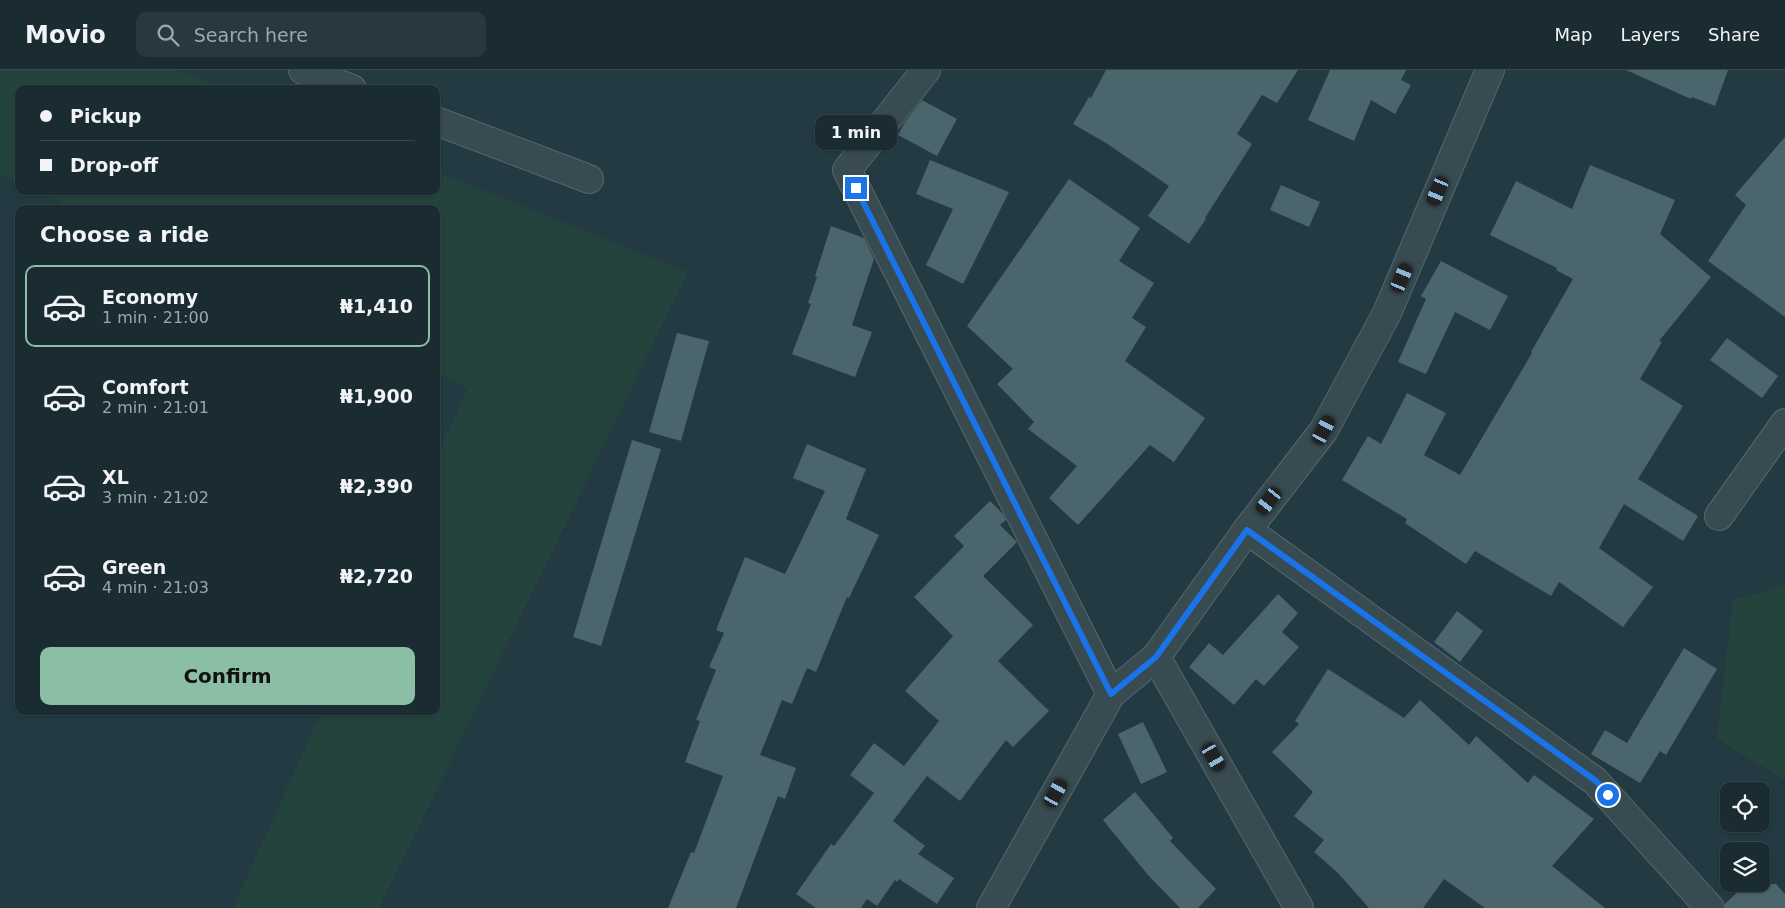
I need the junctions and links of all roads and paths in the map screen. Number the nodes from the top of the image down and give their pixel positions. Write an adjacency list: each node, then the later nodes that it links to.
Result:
1 (303, 70): 4 (street)
2 (926, 70): 11 (street)
3 (1490, 70): 9 (street)
4 (342, 85)
5 (440, 123): 6 (street)
6 (589, 179)
7 (1785, 423): 8 (street)
8 (1719, 516)
9 (1247, 530): 10 (street); 14 (street)
10 (1156, 657): 11 (street); 13 (street)
11 (1111, 694): 12 (street)
12 (992, 908)
13 (1299, 908)
14 (1710, 908)

